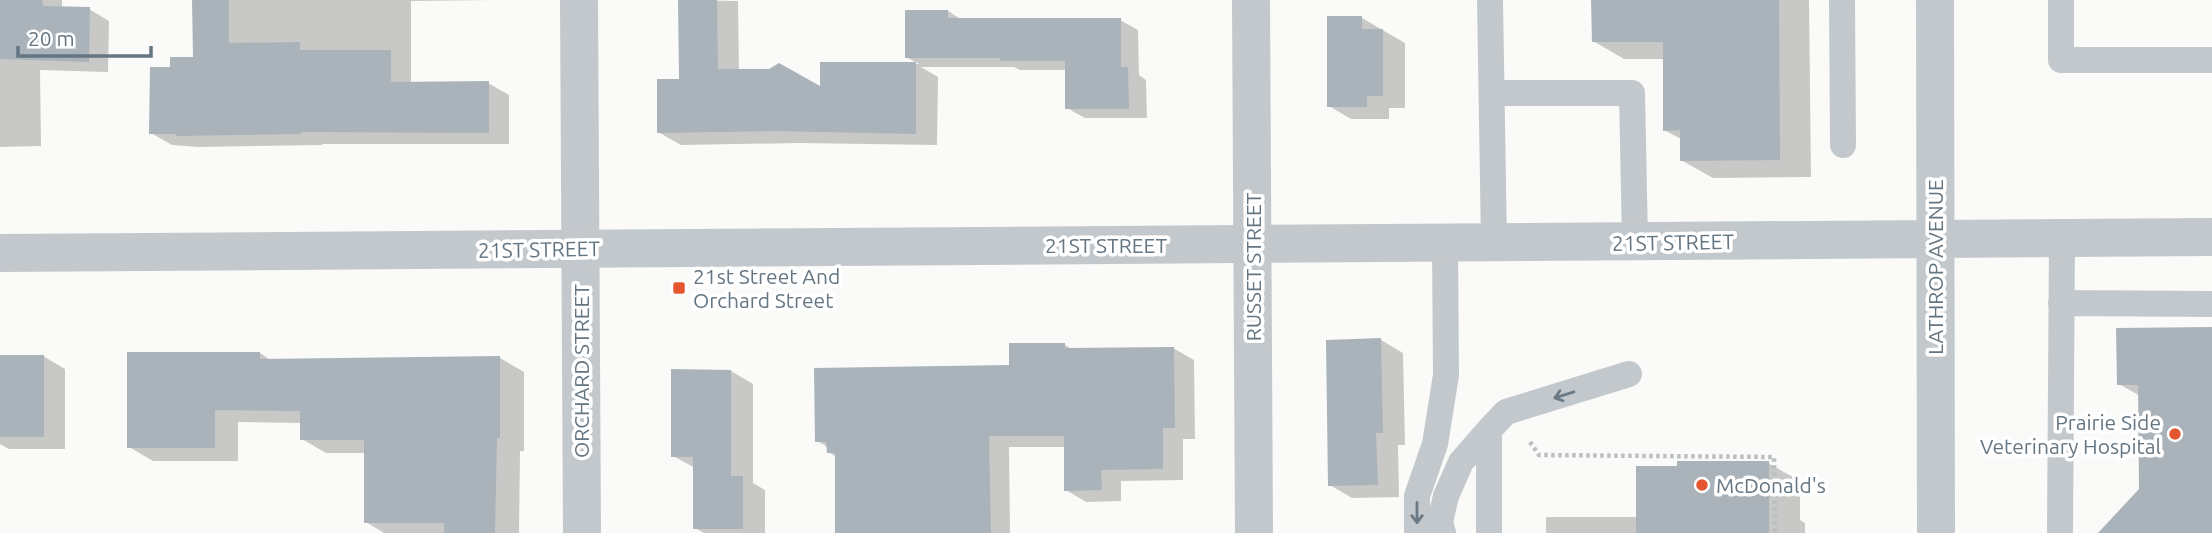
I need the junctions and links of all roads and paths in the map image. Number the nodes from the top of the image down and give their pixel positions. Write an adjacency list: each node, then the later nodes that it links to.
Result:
1 (579, 0): 17 (street, ORCHARD STREET)
2 (1251, 0): 16 (street, RUSSET STREET)
3 (1490, 0): 8 (lane)
4 (1842, 0): 9 (lane)
5 (1935, 0): 12 (street, LATHROP AVENUE)
6 (2061, 0): 7 (lane)
7 (2212, 60)
8 (1492, 93): 13 (lane); 15 (lane)
9 (1843, 145)
10 (2212, 237): 11 (street, 21ST STREET)
11 (2062, 238): 12 (street, 21ST STREET); 19 (lane)
12 (1935, 239): 13 (street, 21ST STREET); 31 (street, LATHROP AVENUE)
13 (1635, 242): 15 (street, 21ST STREET)
14 (1445, 243): 15 (street, 21ST STREET); 16 (street, 21ST STREET); 23 (lane)
15 (1494, 243)
16 (1253, 244): 17 (street, 21ST STREET); 26 (street, RUSSET STREET)
17 (581, 248): 18 (street, 21ST STREET); 25 (street, ORCHARD STREET)
18 (0, 253)
19 (2061, 303): 20 (lane); 32 (lane)
20 (2212, 304)
21 (1629, 374): 22 (lane, one-way to 22)
22 (1497, 421): 24 (lane); 29 (lane); 30 (path)
23 (1435, 444): 24 (lane); 27 (lane, one-way to 27)
24 (1447, 496): 28 (lane)
25 (582, 533)
26 (1254, 533)
27 (1418, 533)
28 (1443, 533)
29 (1489, 533)
30 (1775, 533)
31 (1936, 533)
32 (2060, 533)

